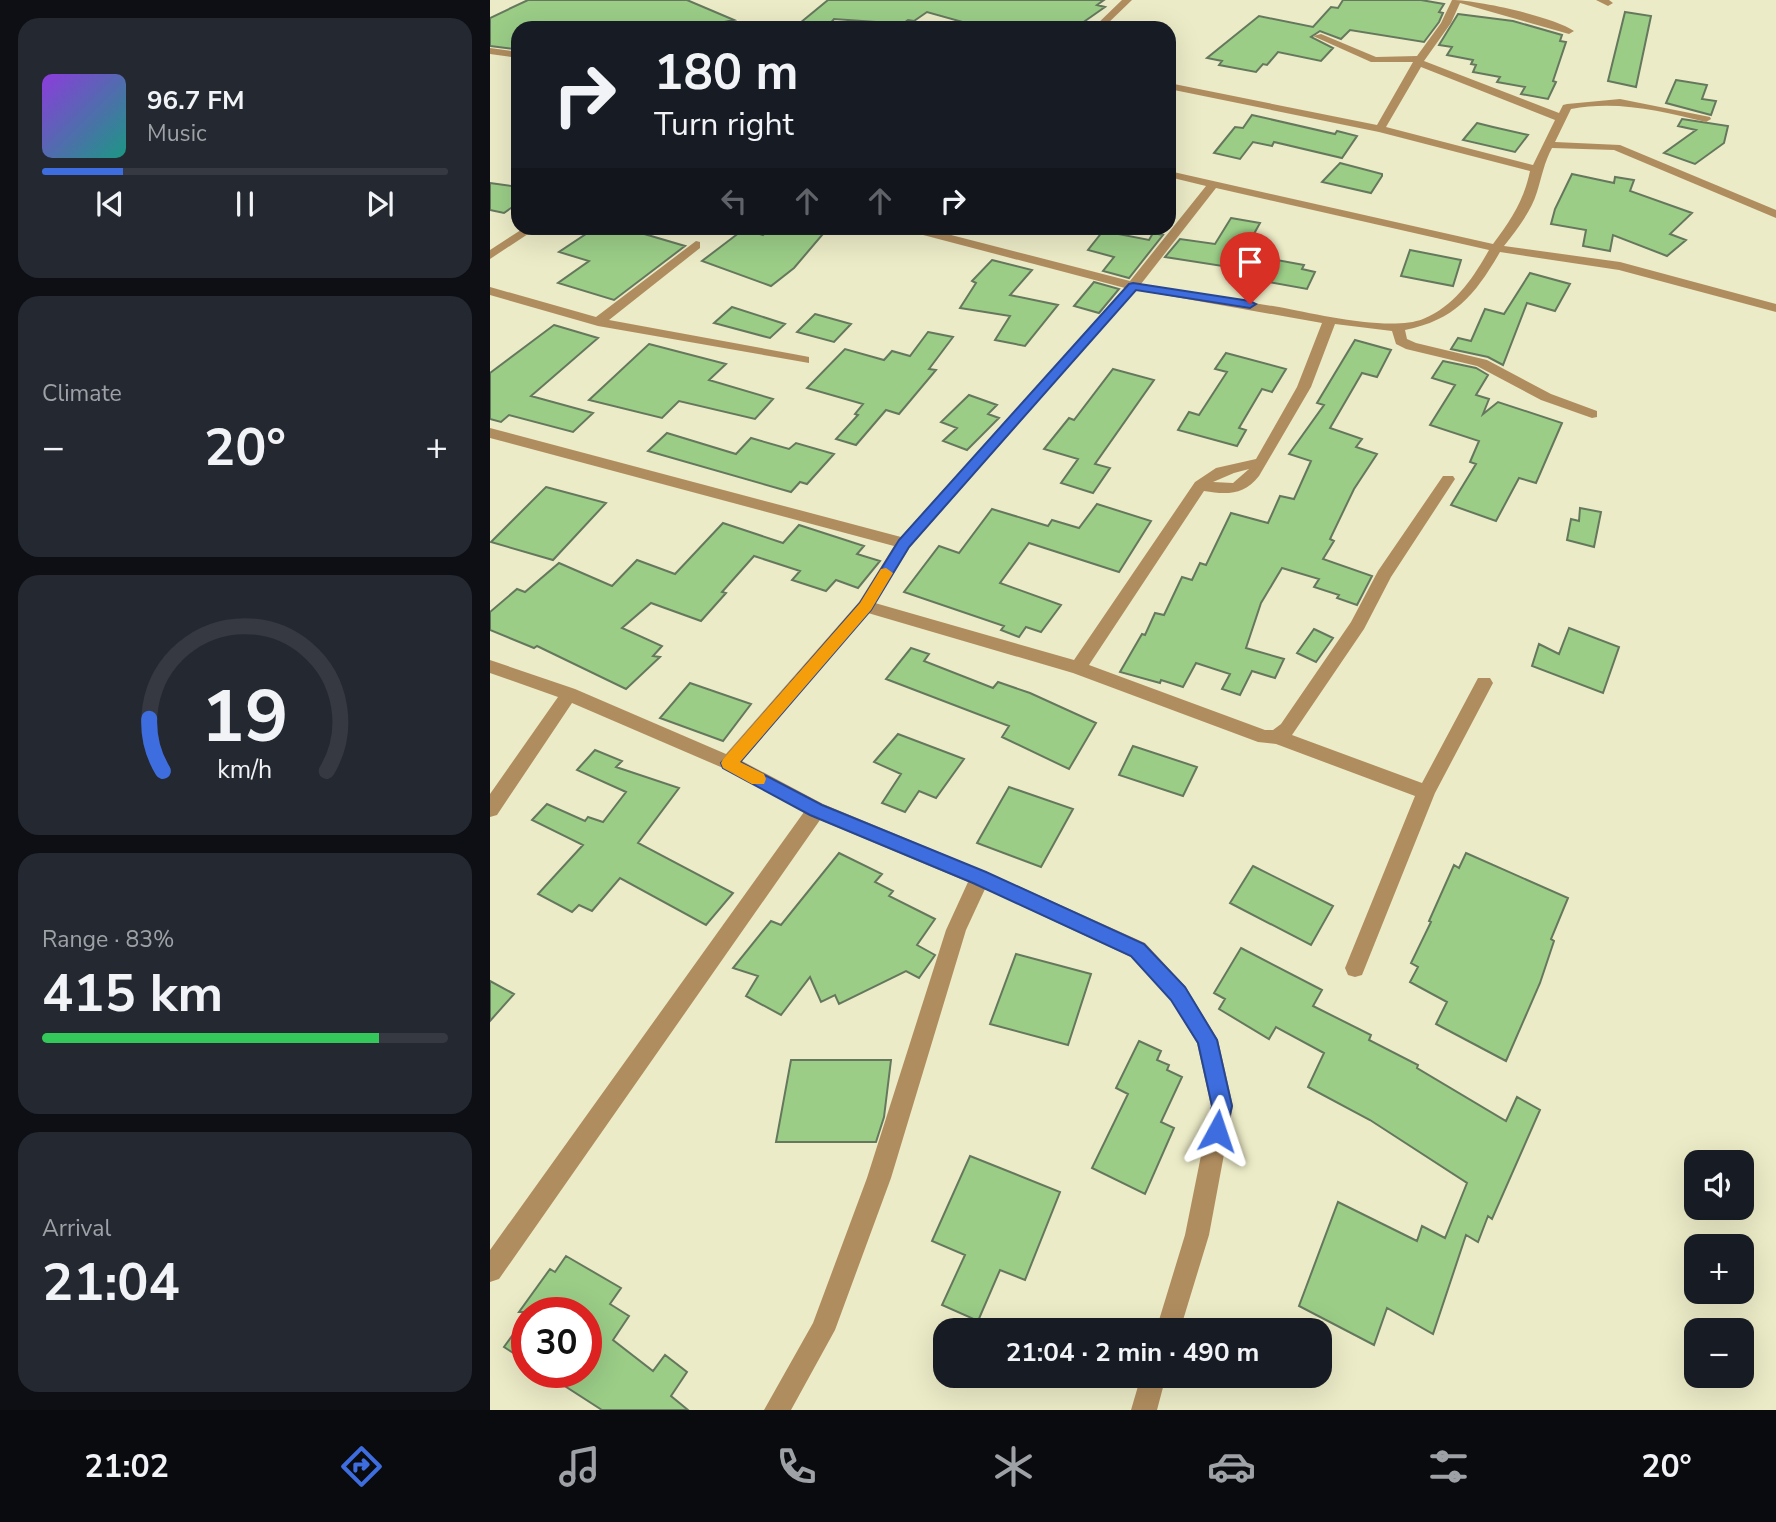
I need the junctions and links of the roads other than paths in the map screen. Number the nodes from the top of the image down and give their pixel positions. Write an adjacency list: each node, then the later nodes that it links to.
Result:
1 (1110, 0): 3 (street)
2 (1457, 0): 5 (street); 9 (street)
3 (1125, 2): 4 (street)
4 (1105, 21)
5 (1569, 31)
6 (1318, 36): 9 (street)
7 (490, 51): 8 (street)
8 (511, 54)
9 (1420, 61): 11 (street); 13 (street)
10 (1176, 87): 13 (street)
11 (1560, 118): 12 (street); 14 (street)
12 (1706, 119)
13 (1380, 129): 15 (street)
14 (1548, 145): 15 (street); 18 (street)
15 (1536, 169): 24 (street)
16 (1176, 176): 17 (street)
17 (1212, 186): 19 (street); 24 (street)
18 (1776, 214)
19 (1176, 232)
20 (520, 235): 25 (street)
21 (956, 235): 26 (street)
22 (1173, 235): 26 (street)
23 (696, 245): 30 (street)
24 (1496, 248): 28 (street); 31 (street)
25 (490, 255)
26 (1133, 286): 29 (street); 36 (street)
27 (490, 291): 30 (street)
28 (1776, 308)
29 (1330, 320): 31 (street); 39 (street)
30 (598, 322): 32 (street)
31 (1398, 328): 33 (street)
32 (804, 360)
33 (1592, 414)
34 (490, 433): 36 (street)
35 (1448, 479): 42 (street)
36 (904, 543): 37 (street)
37 (866, 606): 39 (street); 43 (street)
38 (490, 666): 41 (street)
39 (1078, 668): 42 (street)
40 (1484, 683): 44 (street)
41 (569, 695): 43 (street); 45 (street)
42 (1277, 737): 44 (street)
43 (729, 763): 46 (street)
44 (1426, 792): 48 (street)
45 (490, 809)
46 (816, 810): 47 (street); 49 (street)
47 (980, 878): 50 (street); 52 (street)
48 (1355, 968)
49 (490, 1270)
50 (1172, 1318)
51 (1150, 1388): 53 (street)
52 (777, 1410)
53 (1144, 1410)

